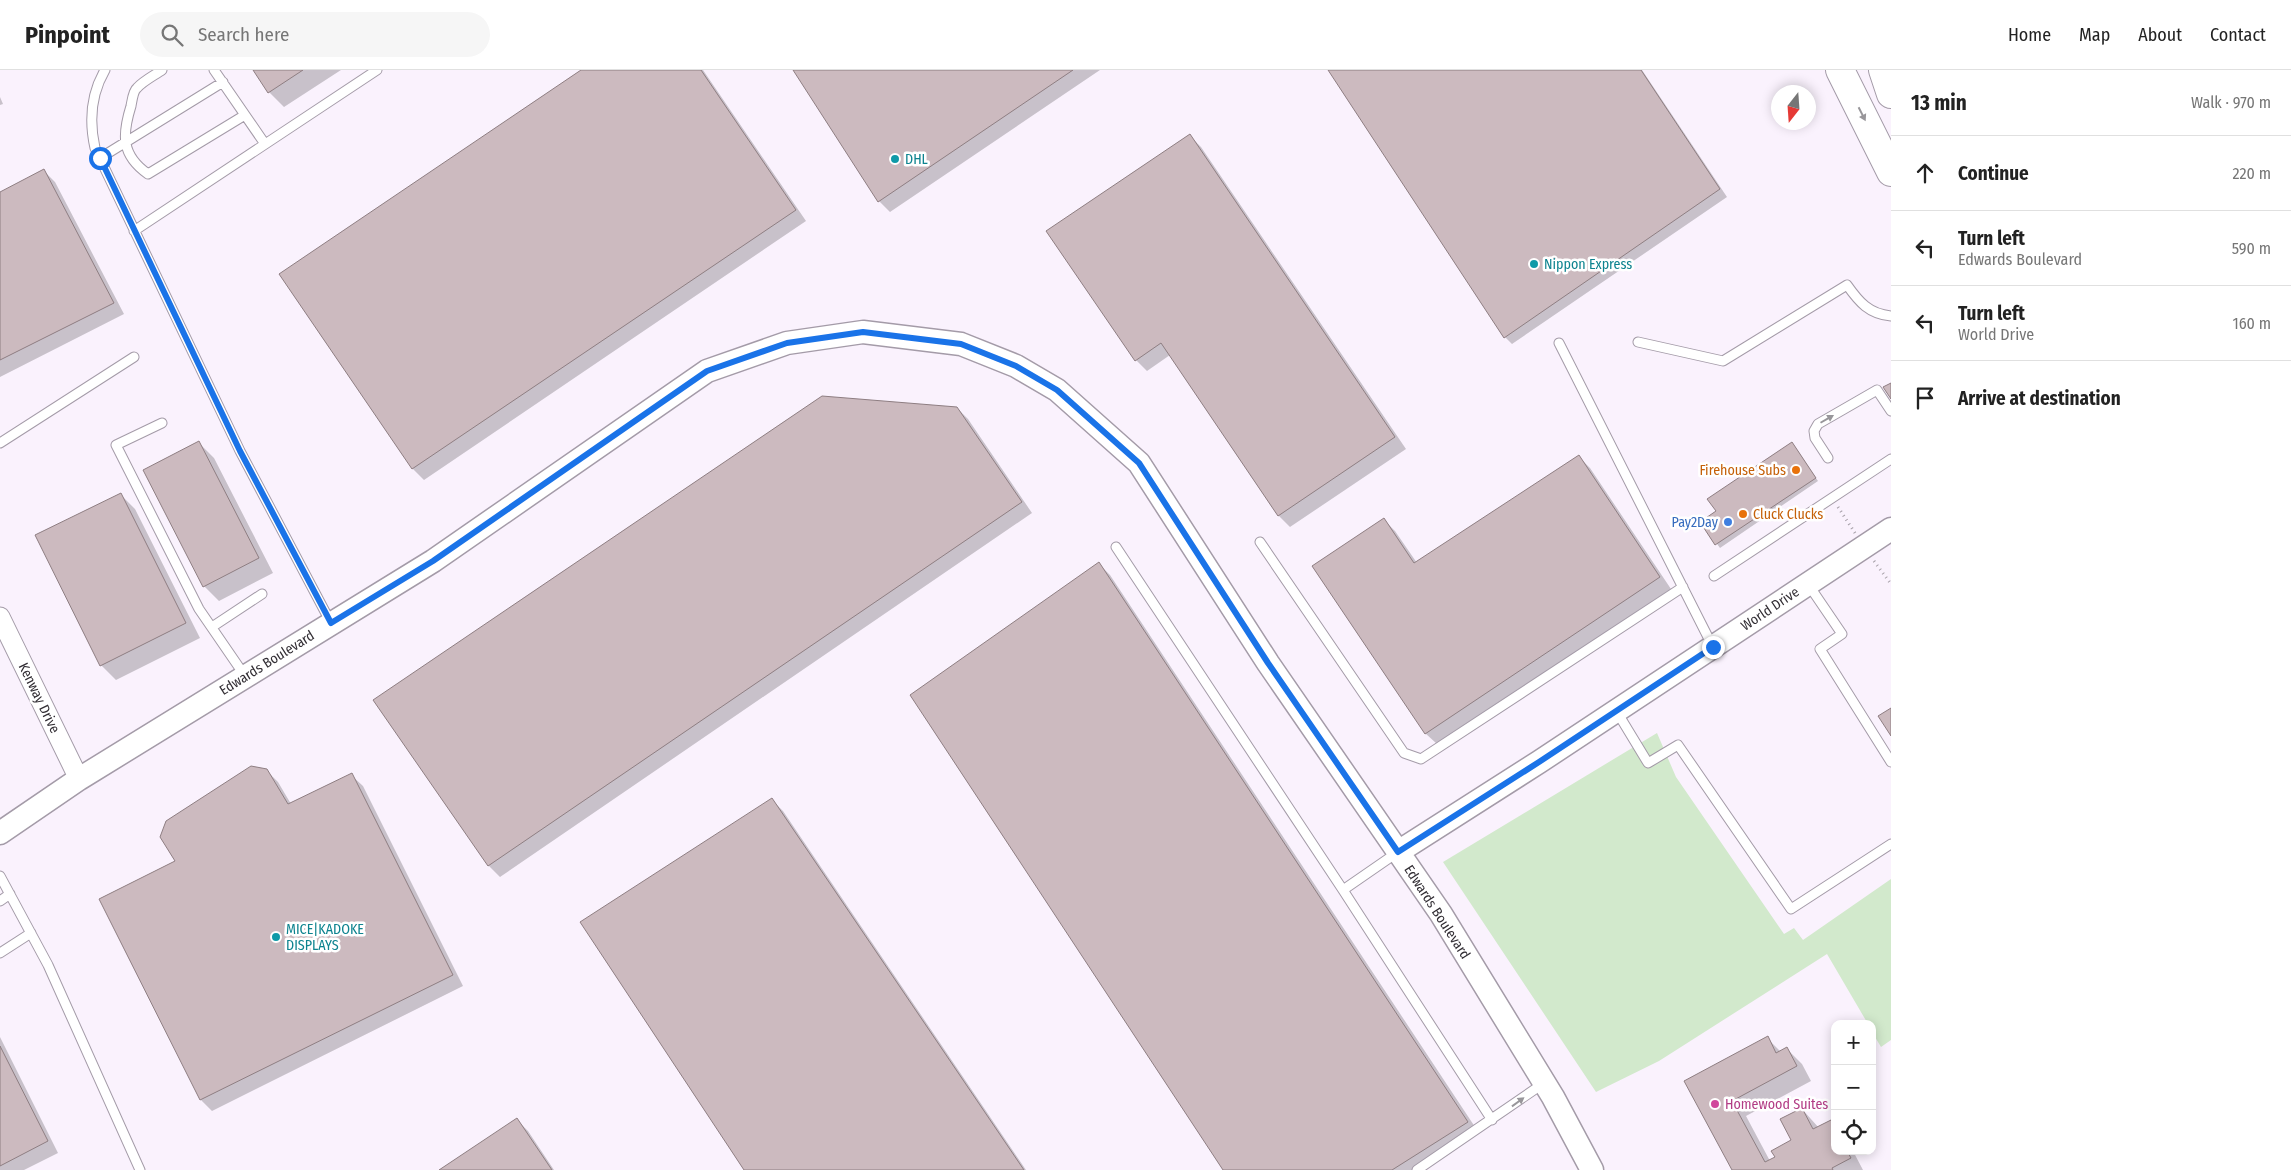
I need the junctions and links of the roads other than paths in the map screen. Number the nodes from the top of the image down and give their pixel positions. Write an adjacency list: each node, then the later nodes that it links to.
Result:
1 (105, 70): 14 (lane)
2 (162, 70): 12 (lane)
3 (214, 70): 8 (lane)
4 (377, 70): 13 (lane)
5 (1840, 70): 15 (main road, one-way to 15)
6 (1878, 70): 10 (main road)
7 (1883, 70): 9 (main road)
8 (223, 82): 11 (lane); 12 (lane)
9 (1891, 94)
10 (1891, 102)
11 (245, 115): 12 (lane); 13 (lane)
12 (125, 141): 14 (lane)
13 (265, 144): 16 (lane)
14 (100, 158): 16 (lane)
15 (1891, 172)
16 (134, 231): 34 (lane)
17 (1891, 316): 18 (lane)
18 (1638, 342)
19 (1559, 343): 31 (lane)
20 (134, 357): 23 (lane)
21 (1891, 411): 24 (lane, one-way to 21)
22 (162, 423): 35 (lane)
23 (0, 443)
24 (1828, 458)
25 (1891, 459): 29 (lane)
26 (1891, 530): 30 (street, World Drive)
27 (1260, 542): 31 (lane)
28 (1116, 547): 45 (lane)
29 (1714, 576)
30 (1808, 584): 36 (street, World Drive); 39 (lane)
31 (1683, 587): 36 (lane)
32 (262, 594): 35 (lane)
33 (0, 617): 40 (street, Kenway Drive)
34 (331, 623): 37 (street, Edwards Boulevard); 43 (street, Edwards Boulevard)
35 (212, 627): 37 (lane)
36 (1713, 647): 38 (street, World Drive)
37 (245, 676): 40 (street, Edwards Boulevard)
38 (1616, 711): 42 (lane); 43 (street, World Drive)
39 (1891, 762)
40 (79, 779): 41 (street, Edwards Boulevard)
41 (0, 833)
42 (1891, 844)
43 (1398, 852): 45 (lane); 50 (street, Edwards Boulevard)
44 (0, 876): 46 (lane)
45 (1343, 890): 51 (lane)
46 (10, 894): 47 (lane); 48 (lane)
47 (0, 901)
48 (31, 933): 49 (lane); 52 (lane)
49 (0, 952)
50 (1544, 1083): 51 (lane, one-way to 50); 54 (street, Edwards Boulevard)
51 (1492, 1120): 53 (lane)
52 (140, 1170)
53 (1417, 1170)
54 (1592, 1170)

